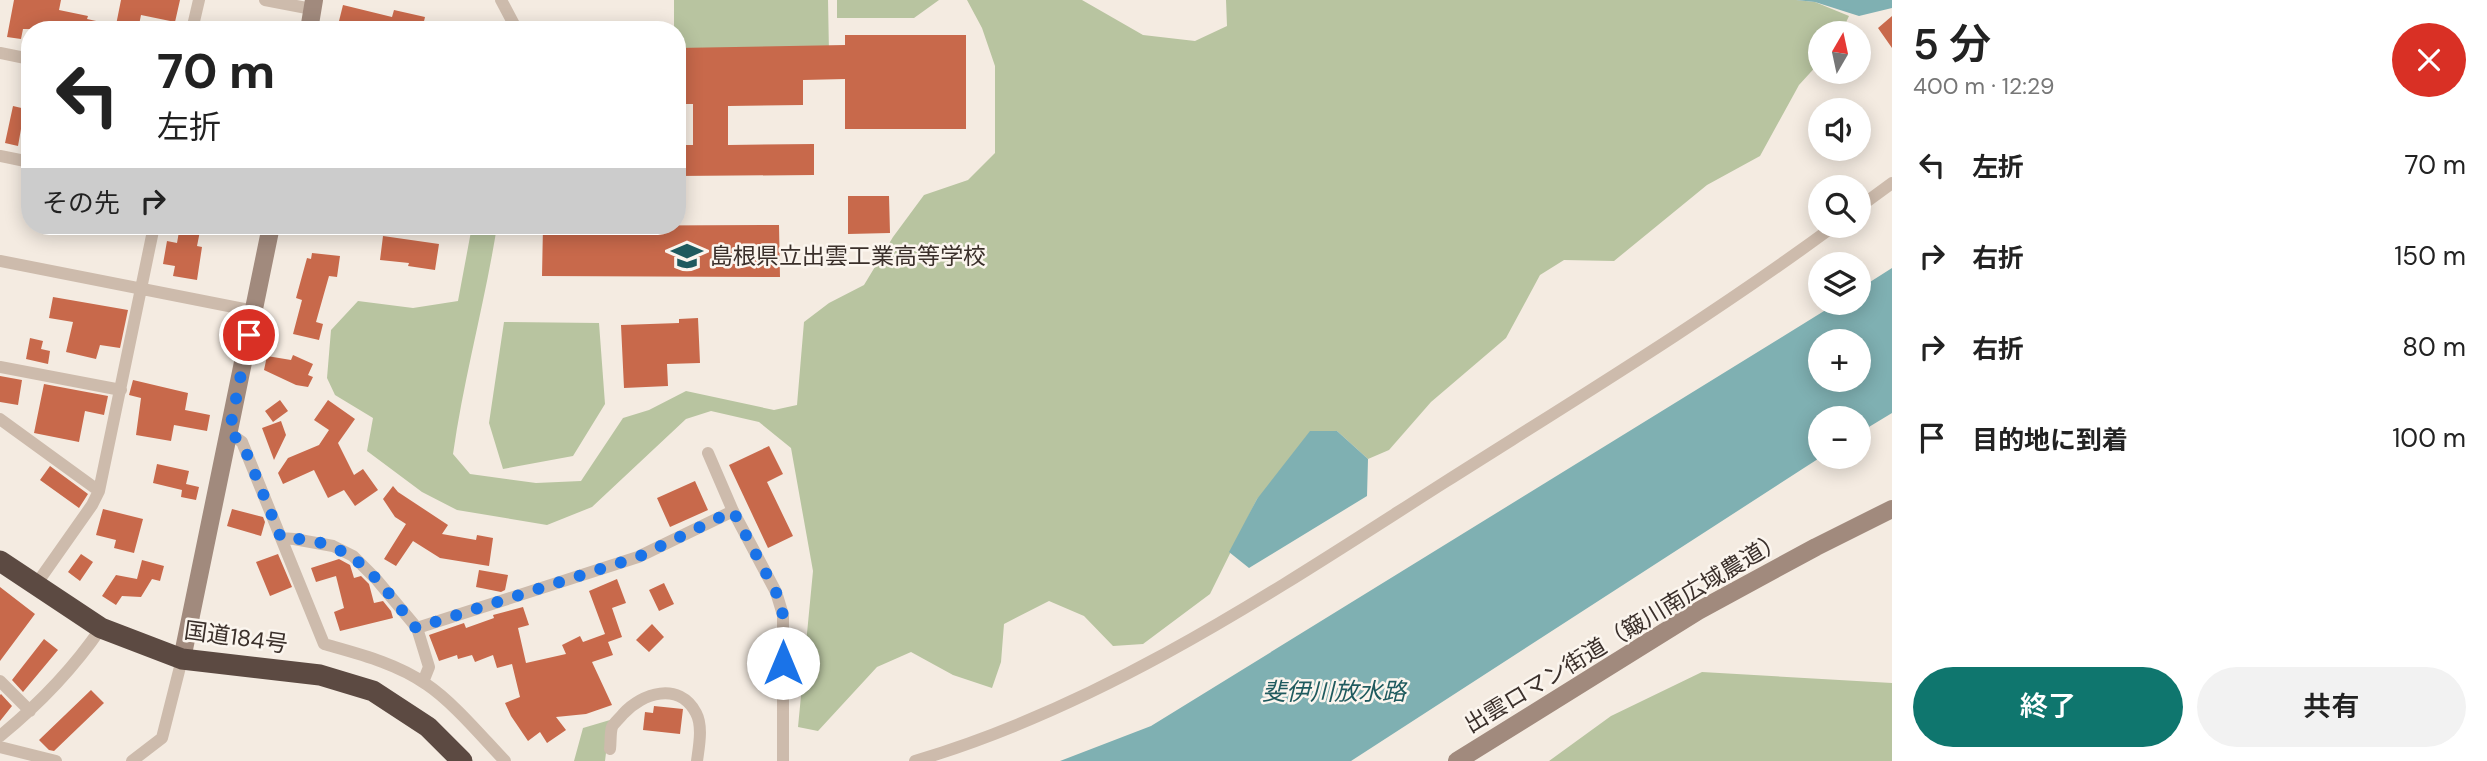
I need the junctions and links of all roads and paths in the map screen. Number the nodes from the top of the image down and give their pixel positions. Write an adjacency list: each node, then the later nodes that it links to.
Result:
1 (199, 0): 5 (street)
2 (265, 0): 4 (street)
3 (501, 0): 6 (street)
4 (313, 5)
5 (194, 21)
6 (512, 21)
7 (0, 53): 8 (street)
8 (21, 57)
9 (0, 156): 10 (street)
10 (21, 160)
11 (1892, 183): 12 (street)
12 (1871, 198)
13 (152, 235): 17 (street)
14 (269, 235): 18 (street)
15 (1817, 238): 45 (street)
16 (0, 261): 17 (street)
17 (142, 289): 18 (street); 20 (street)
18 (254, 311): 22 (street)
19 (0, 367): 20 (street)
20 (121, 390): 24 (street)
21 (0, 419): 24 (street)
22 (229, 433): 27 (street); 32 (street)
23 (708, 453): 26 (street)
24 (99, 491): 29 (street)
25 (1892, 509): 46 (street, 出雲ロマン街道（簸川南広域農道）)
26 (733, 511): 31 (street); 44 (street)
27 (281, 538): 31 (street); 34 (street)
28 (0, 561): 29 (highway, 国道184号)
29 (35, 586): 30 (highway, 国道184号)
30 (101, 628): 32 (highway, 国道184号); 35 (street)
31 (416, 628): 34 (street)
32 (182, 659): 40 (street); 41 (highway, 国道184号)
33 (0, 681): 35 (street)
34 (423, 682): 42 (street)
35 (30, 711): 36 (street)
36 (0, 736)
37 (0, 747): 39 (street)
38 (610, 749): 43 (street)
39 (56, 761)
40 (132, 761)
41 (462, 761)
42 (505, 761)
43 (697, 761)
44 (783, 761)
45 (915, 761)
46 (1457, 761)

